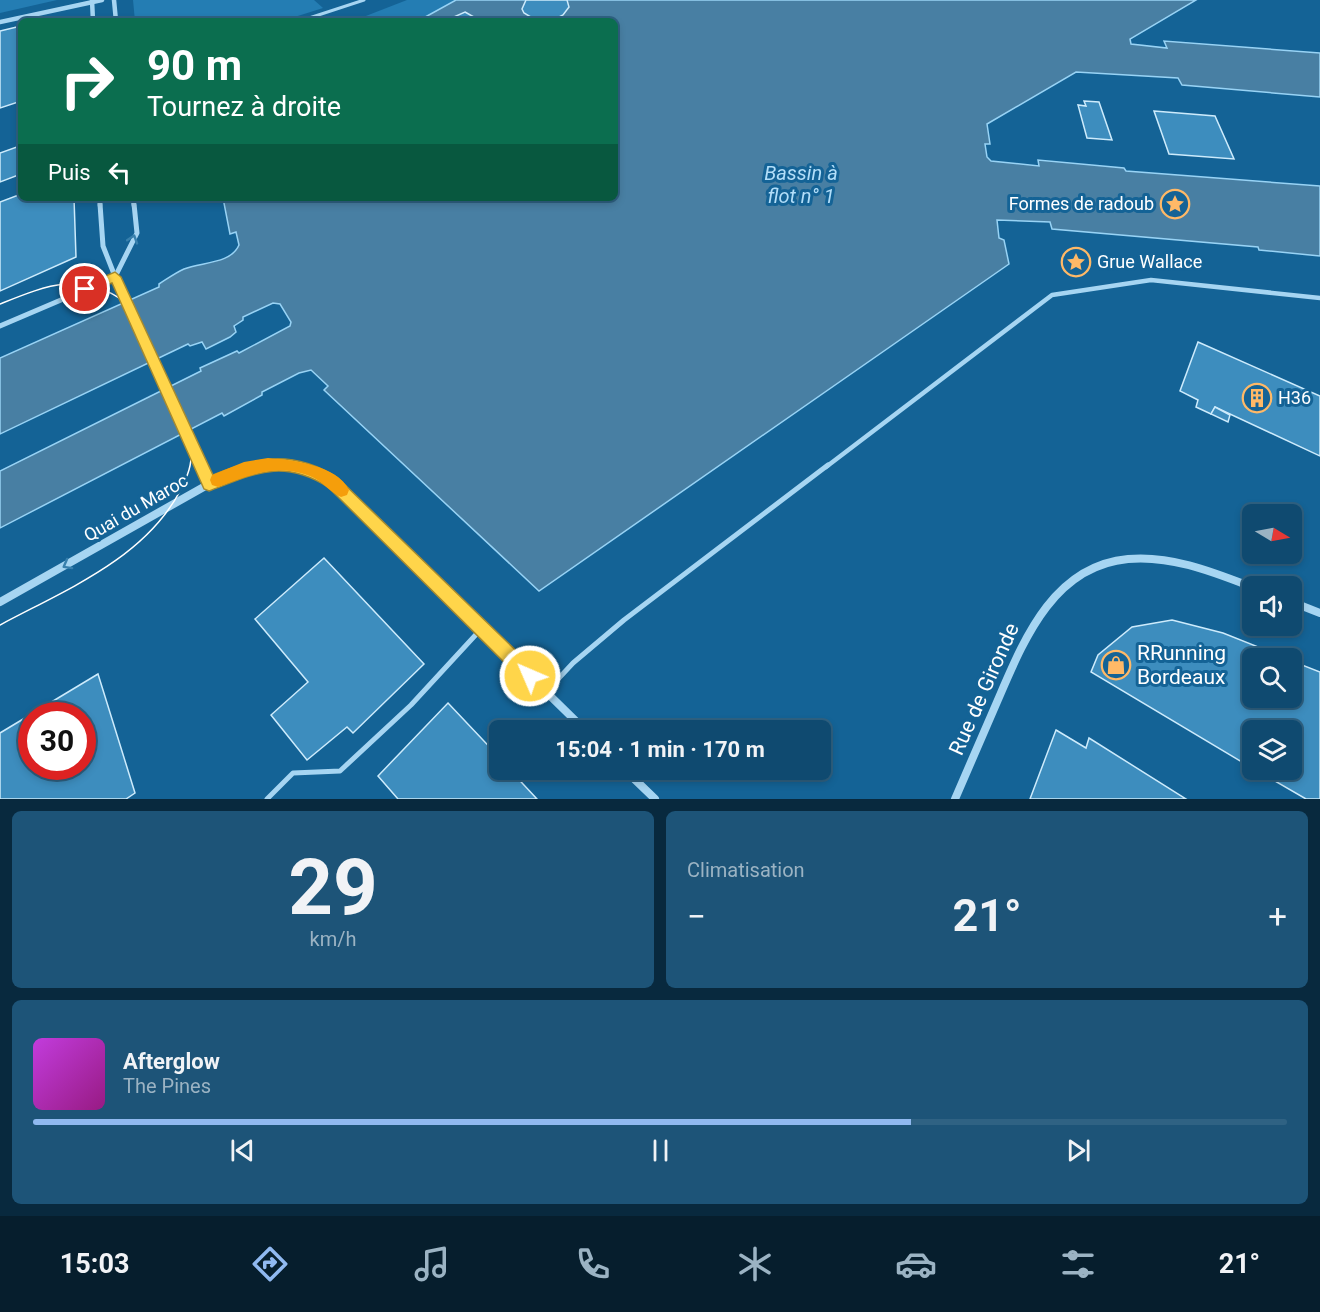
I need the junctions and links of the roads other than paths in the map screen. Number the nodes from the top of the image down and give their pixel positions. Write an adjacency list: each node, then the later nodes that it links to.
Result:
1 (102, 0): 4 (street)
2 (114, 0): 6 (street)
3 (364, 0): 7 (lane)
4 (92, 1): 5 (street); 8 (street)
5 (93, 18)
6 (116, 18)
7 (309, 18)
8 (0, 22)
9 (100, 201): 11 (street)
10 (133, 201): 11 (street, one-way to 10)
11 (115, 277): 13 (street); 14 (street)
12 (1320, 298): 20 (lane)
13 (0, 326)
14 (209, 484): 16 (street, Quai du Maroc, one-way to 16); 19 (street, Quai du Maroc)
15 (1242, 583): 25 (street, Rue de Gironde)
16 (0, 602)
17 (1302, 606): 18 (street)
18 (1320, 613)
19 (482, 628): 20 (street, Quai du Maroc); 23 (lane)
20 (546, 692): 21 (street, Quai du Maroc)
21 (575, 720)
22 (635, 780): 24 (street)
23 (267, 799)
24 (655, 799)
25 (956, 799)

